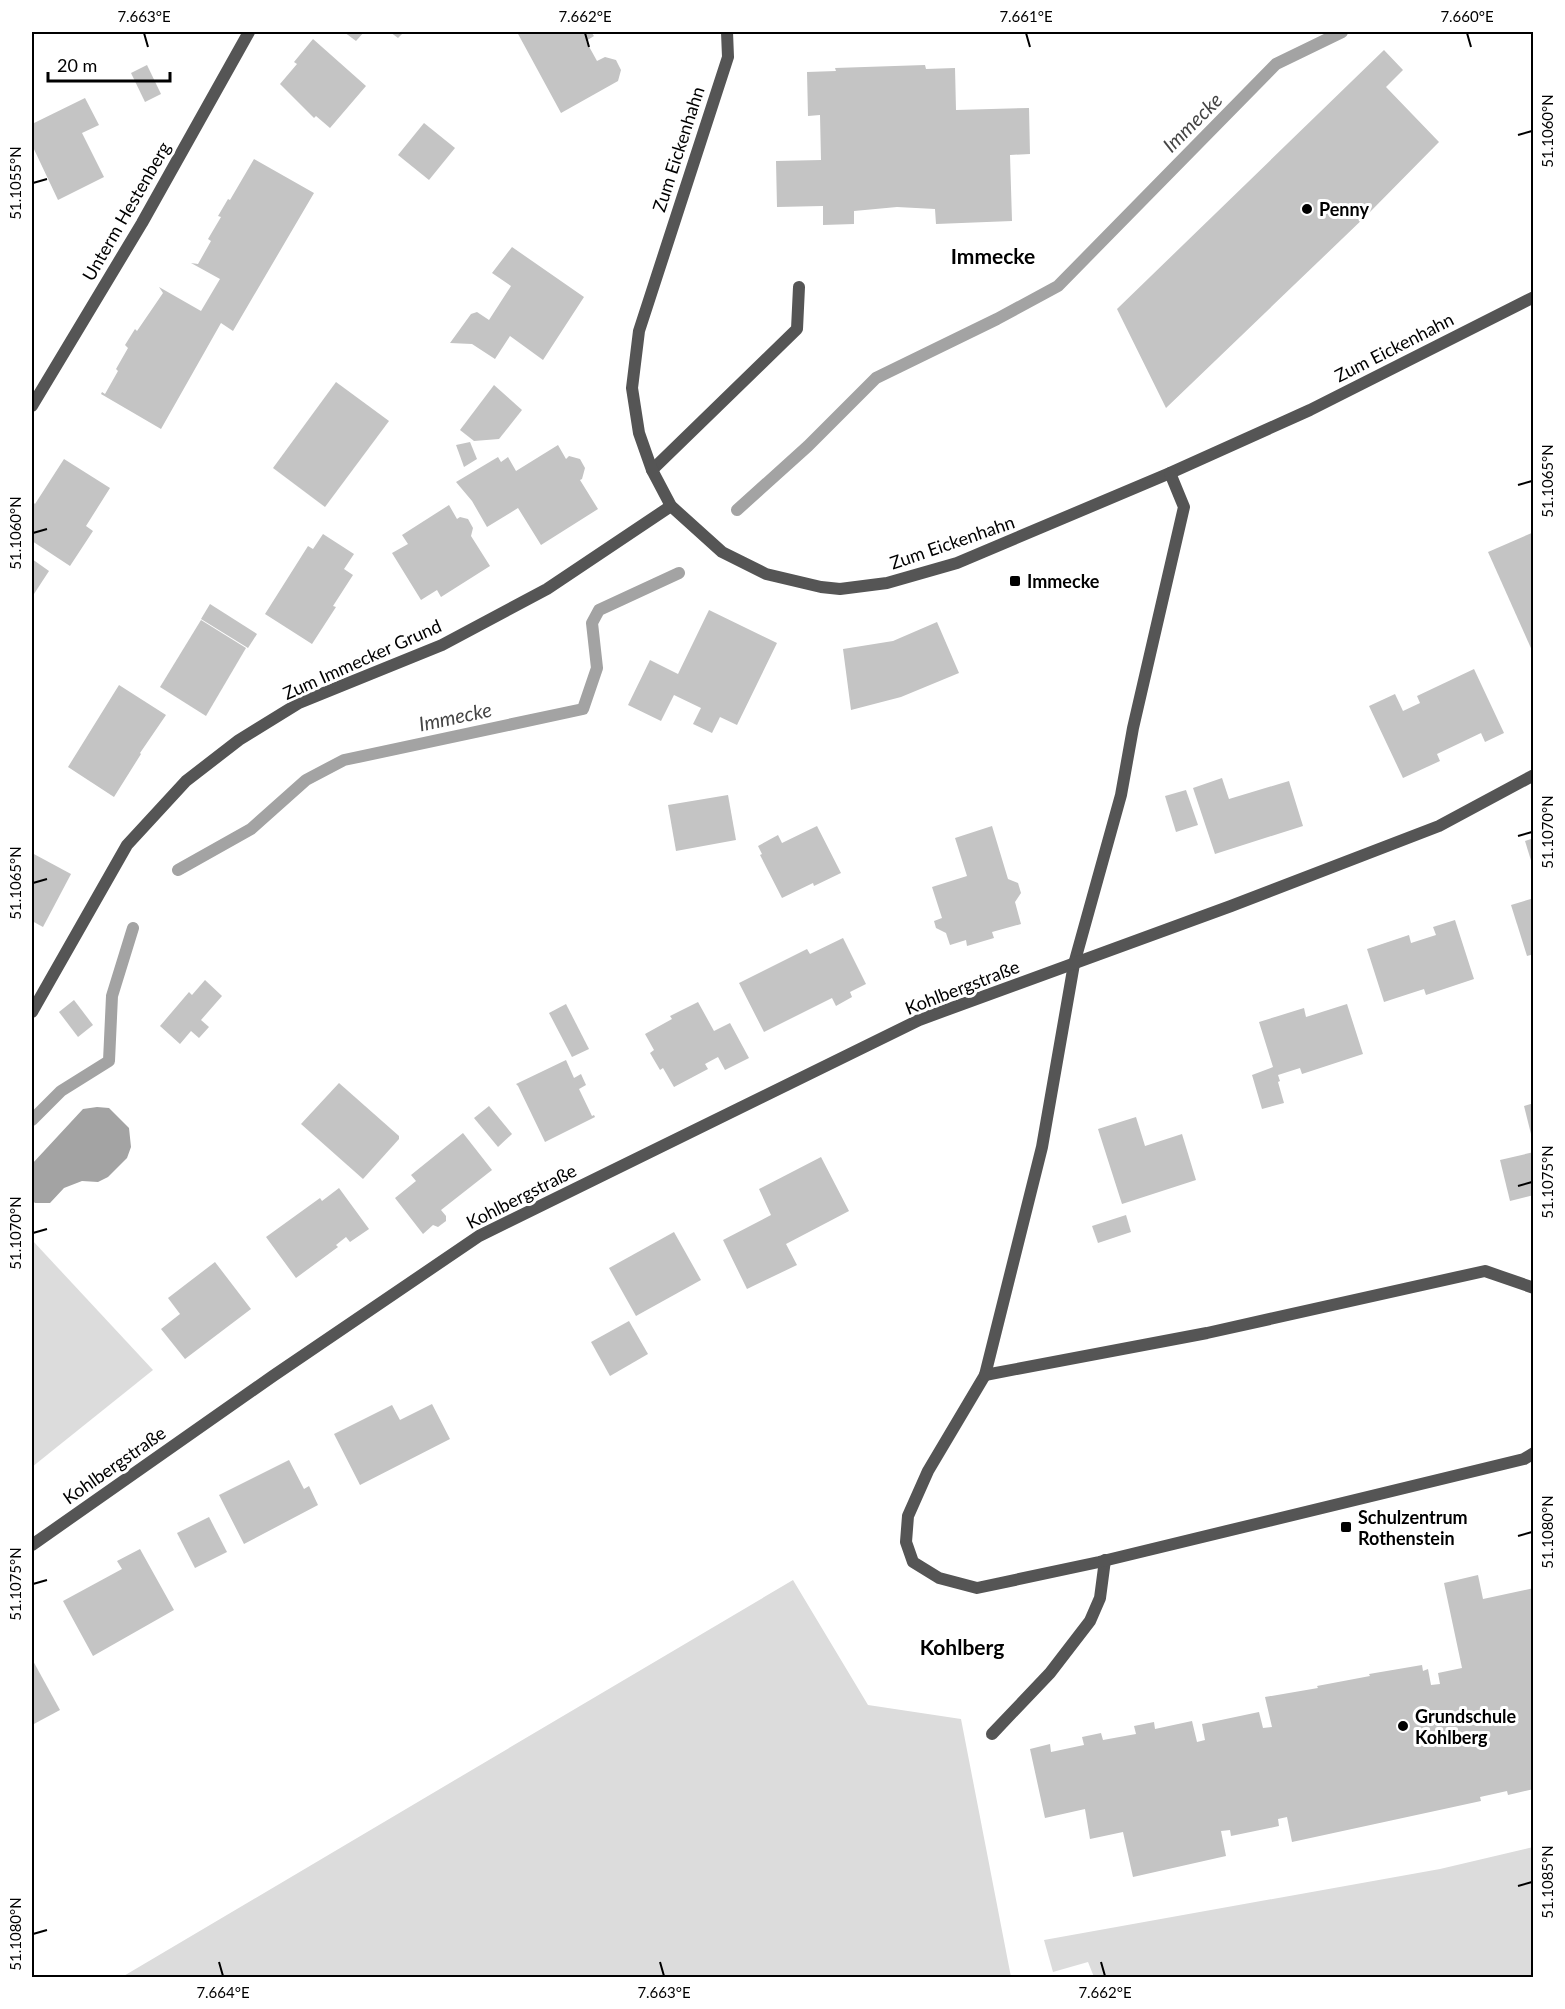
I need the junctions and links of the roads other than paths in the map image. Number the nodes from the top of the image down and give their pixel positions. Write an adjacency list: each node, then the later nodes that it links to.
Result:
1 (249, 32): 5 (street, Unterm Hestenberg)
2 (727, 32): 6 (street, Zum Eickenhahn)
3 (799, 287): 6 (street)
4 (1533, 297): 7 (street, Zum Eickenhahn)
5 (32, 406)
6 (652, 470): 8 (street, Zum Eickenhahn)
7 (1170, 473): 8 (street, Zum Eickenhahn); 10 (street)
8 (671, 506): 11 (street, Zum Immecker Grund)
9 (1533, 775): 10 (street, Kohlbergstraße)
10 (1074, 964): 13 (street); 15 (street, Kohlbergstraße)
11 (32, 1012)
12 (1533, 1288): 13 (street)
13 (985, 1376): 16 (street)
14 (1533, 1453): 16 (street)
15 (32, 1545)
16 (1105, 1560): 17 (street)
17 (992, 1734)

